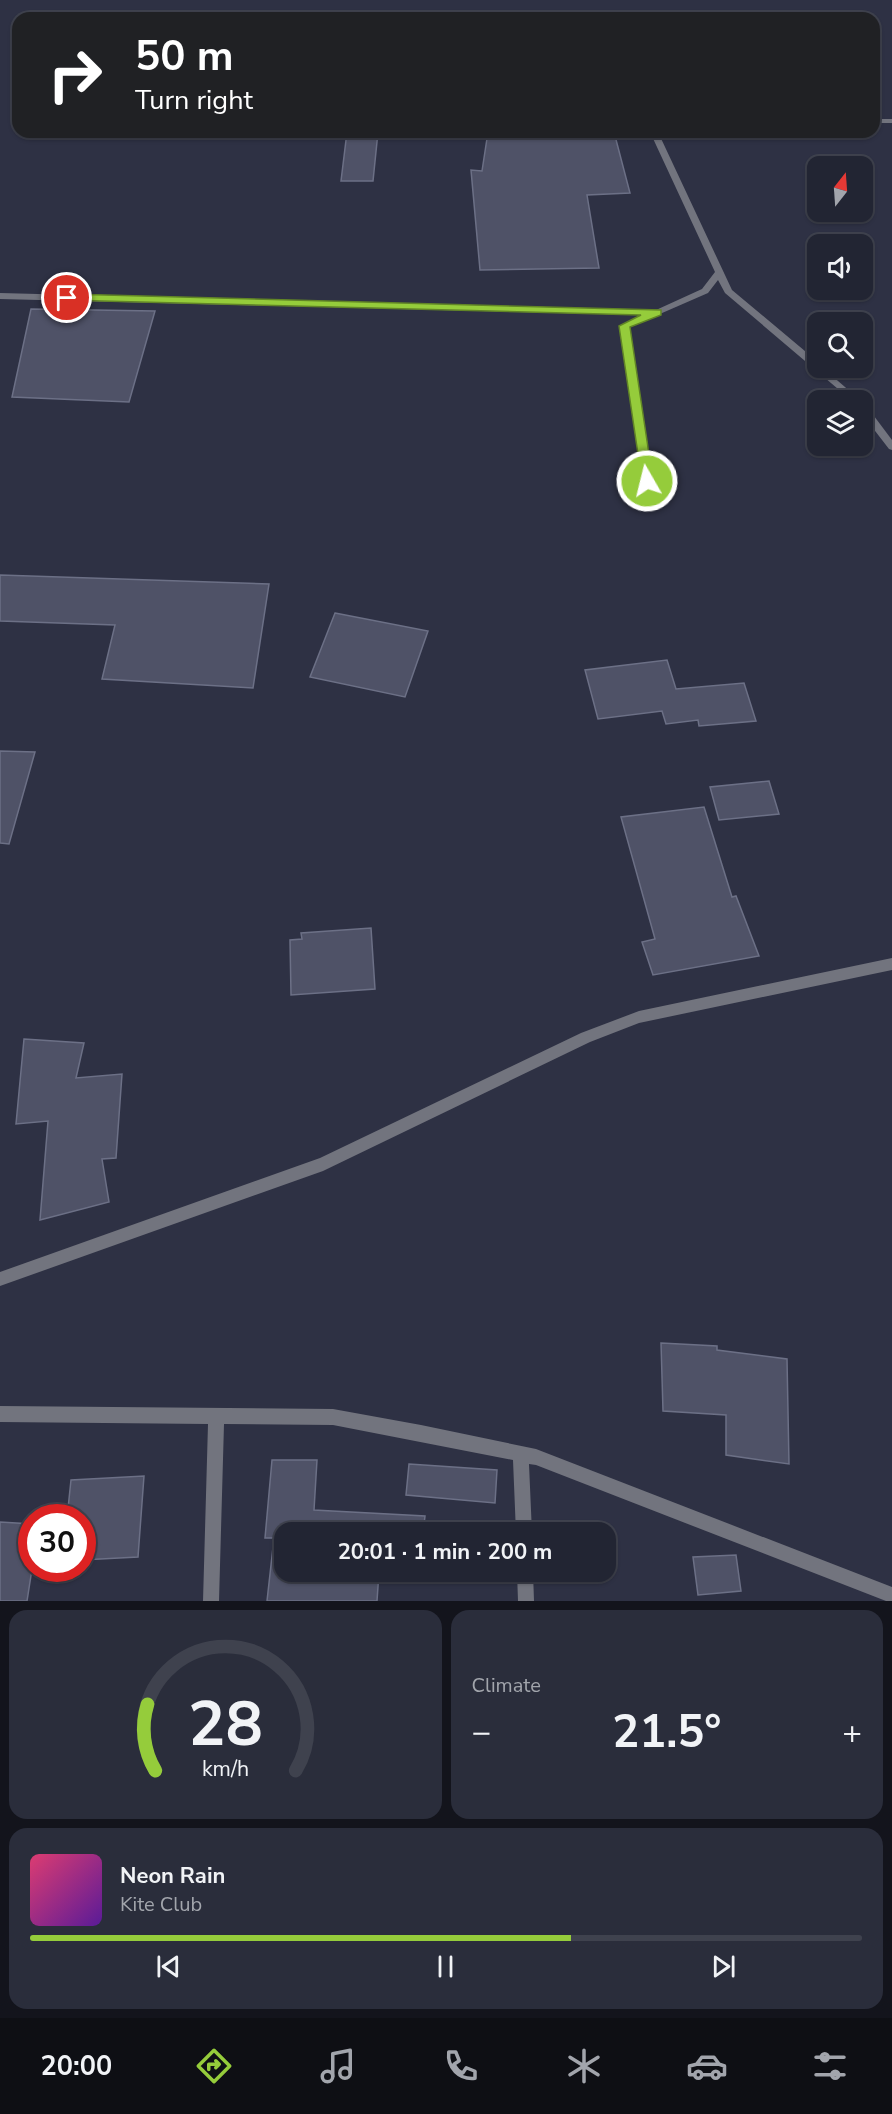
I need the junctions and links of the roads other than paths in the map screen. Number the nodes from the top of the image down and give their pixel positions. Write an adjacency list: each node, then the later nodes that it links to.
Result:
1 (657, 138): 2 (street)
2 (720, 272): 4 (street); 5 (street)
3 (0, 296): 4 (street)
4 (657, 313): 10 (street)
5 (807, 358)
6 (831, 378): 7 (street)
7 (844, 390)
8 (873, 421): 9 (street)
9 (892, 447)
10 (647, 481)
11 (892, 964): 12 (street)
12 (0, 1279)
13 (0, 1414): 14 (street)
14 (216, 1416): 15 (street); 19 (street)
15 (521, 1454): 16 (street); 18 (street)
16 (524, 1522)
17 (525, 1582): 20 (street)
18 (892, 1594)
19 (211, 1601)
20 (526, 1601)

